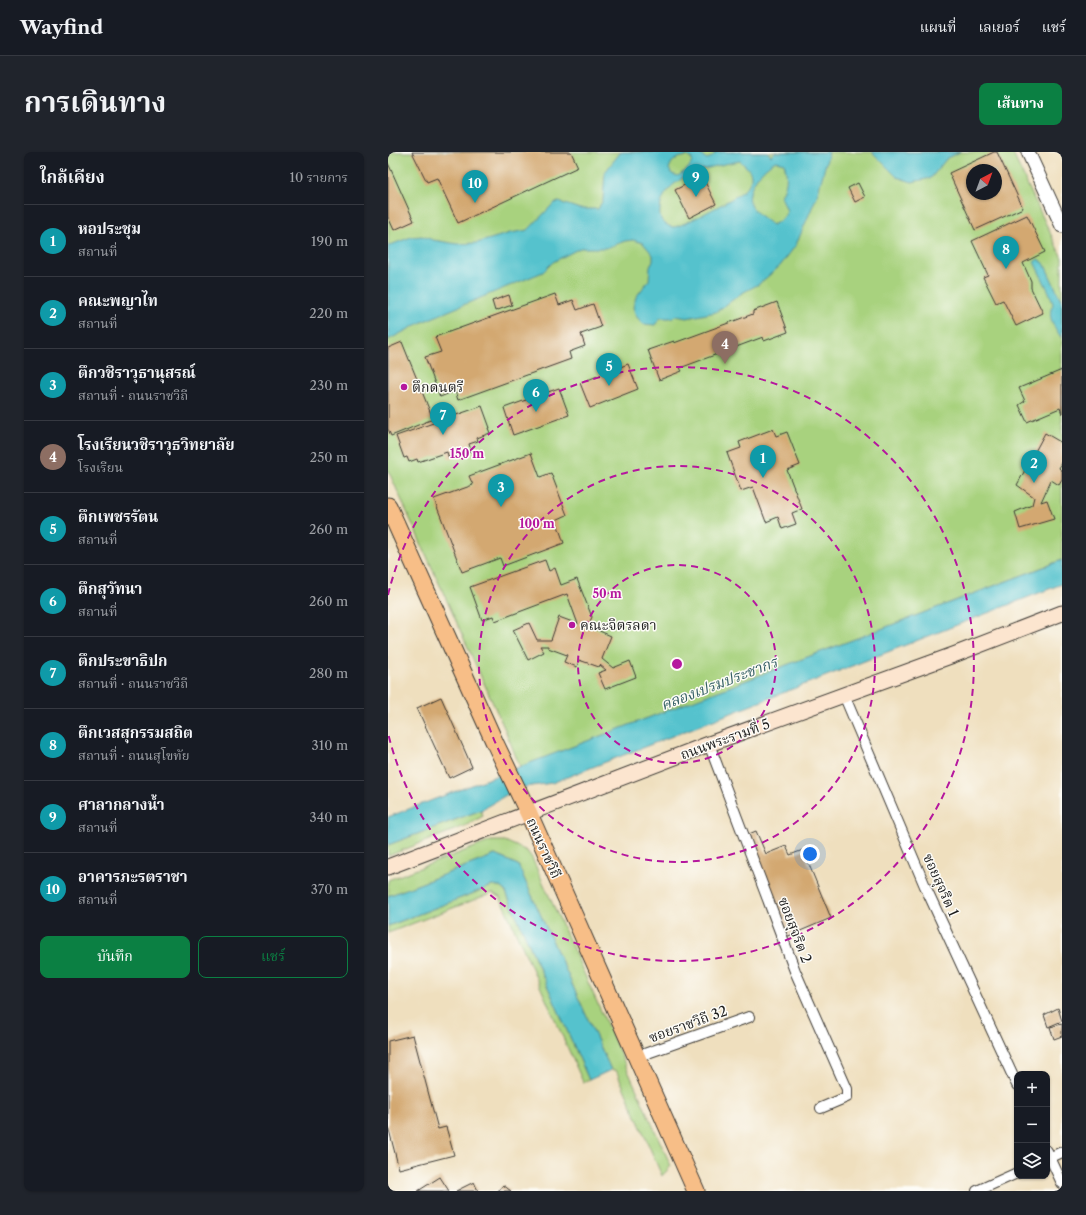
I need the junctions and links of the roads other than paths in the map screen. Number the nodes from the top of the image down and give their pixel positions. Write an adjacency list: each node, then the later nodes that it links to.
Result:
1 (1028, 152): 2 (street)
2 (1062, 226)
3 (388, 506): 7 (main road, ถนนราชวิถี)
4 (1062, 614): 5 (main road, ถนนพระรามที่ 5)
5 (844, 695): 6 (main road, ถนนพระรามที่ 5); 11 (street, ซอยสุจริต 1)
6 (709, 744): 7 (main road, ถนนพระรามที่ 5); 12 (street, ซอยสุจริต 2)
7 (529, 814): 8 (main road, ถนนพระรามที่ 5); 10 (main road, ถนนราชวิถี)
8 (388, 867)
9 (749, 1017): 10 (street, ซอยราชวิถี 32)
10 (636, 1057): 18 (main road, ถนนราชวิถี)
11 (1014, 1078)
12 (821, 1108)
13 (1062, 1152): 14 (street)
14 (1050, 1155)
15 (1050, 1160): 17 (street)
16 (1014, 1174): 19 (street)
17 (1062, 1183)
18 (696, 1191)
19 (977, 1191)

